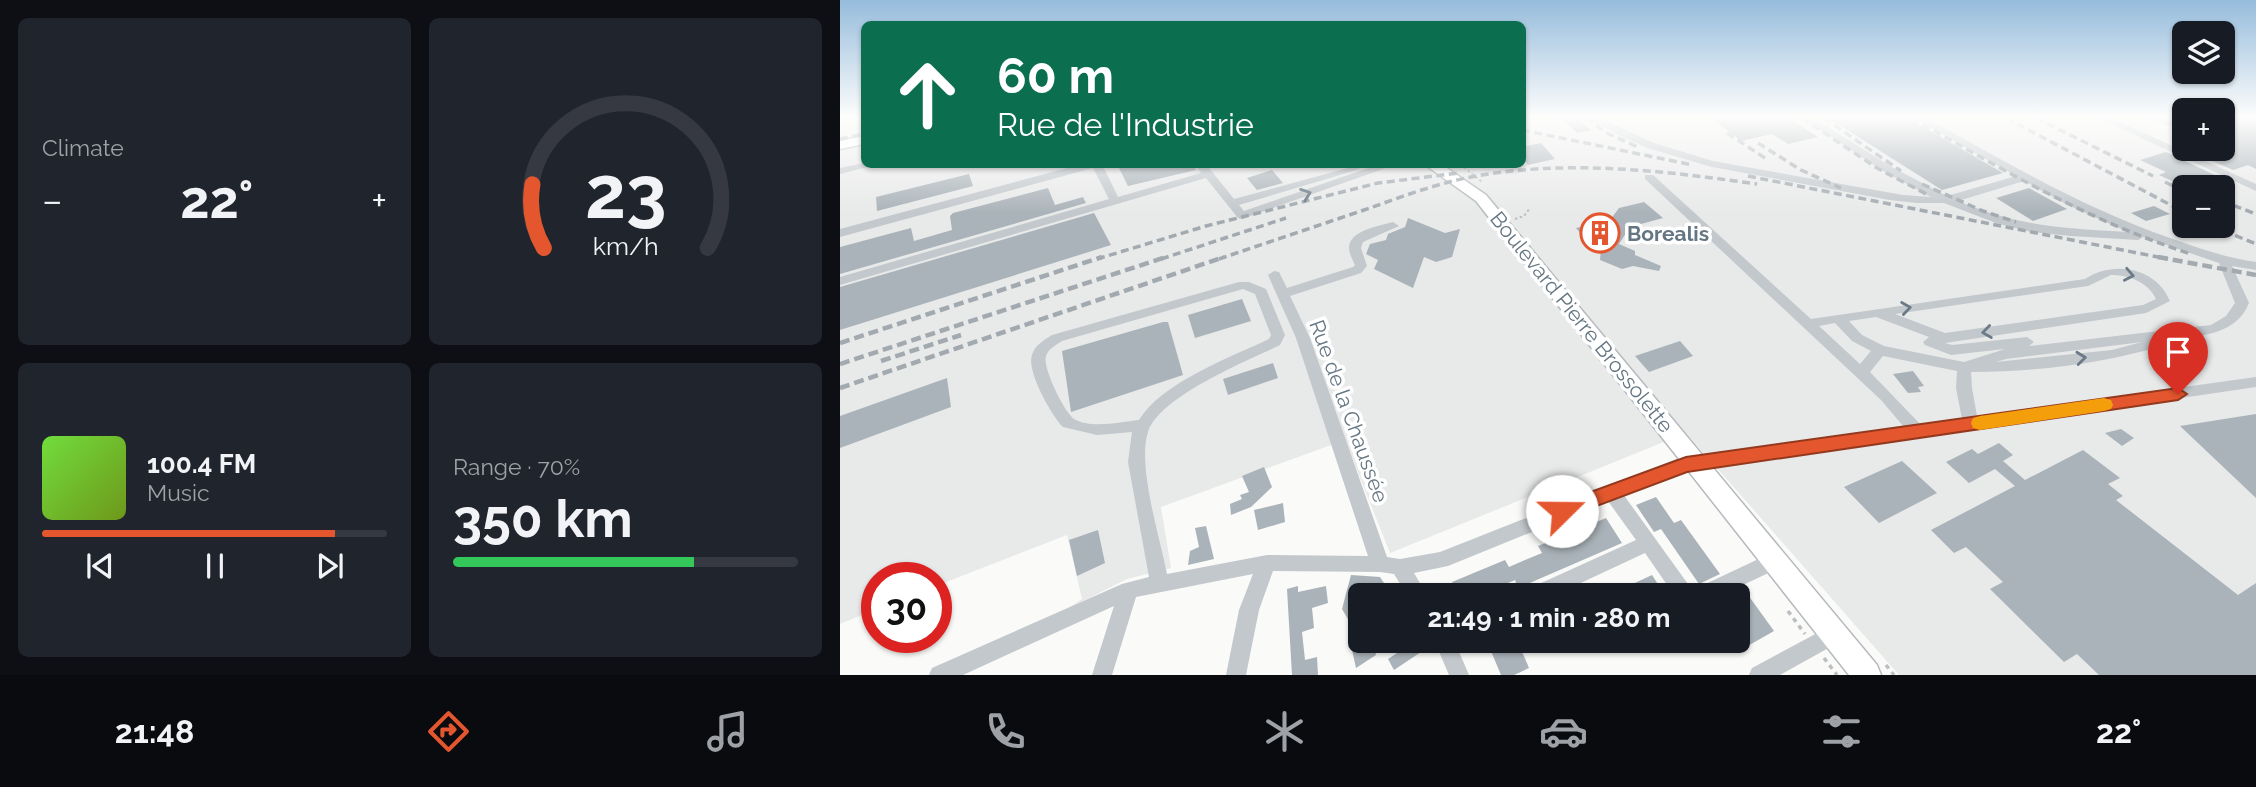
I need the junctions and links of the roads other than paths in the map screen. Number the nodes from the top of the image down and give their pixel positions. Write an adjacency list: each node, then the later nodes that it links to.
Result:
1 (1663, 150): 18 (street)
2 (1856, 150): 18 (street)
3 (1976, 150): 15 (street)
4 (2172, 150): 16 (street)
5 (861, 167): 13 (street)
6 (1081, 168): 22 (street)
7 (1098, 168): 19 (street)
8 (1355, 168): 20 (street)
9 (1380, 168): 20 (street, one-way to 9)
10 (1437, 168): 17 (main road, Boulevard Pierre Brossolette)
11 (1455, 168): 17 (main road, Boulevard Pierre Brossolette)
12 (1204, 169): 19 (street); 20 (street)
13 (840, 171)
14 (1649, 177): 32 (street)
15 (2025, 177): 18 (street); 23 (street)
16 (2256, 188)
17 (1481, 198): 41 (main road, Boulevard Pierre Brossolette)
18 (1947, 199): 23 (street)
19 (1115, 201): 27 (street)
20 (1232, 203)
21 (1393, 226): 28 (street)
22 (840, 233)
23 (2156, 238): 24 (street)
24 (2224, 261): 25 (street); 33 (street)
25 (2256, 266)
26 (1274, 275): 28 (street, Rue de la Chaussée)
27 (840, 281)
28 (1282, 293): 46 (street, Rue de la Chaussée)
29 (1877, 312): 29 (street, one-way to 29); 30 (street)
30 (1857, 315): 31 (street); 33 (street)
31 (1839, 318): 32 (street); 34 (street)
32 (1808, 324): 36 (street)
33 (2224, 324): 35 (street)
34 (1880, 350): 35 (street); 36 (street)
35 (1964, 367): 38 (street)
36 (1861, 373): 40 (street)
37 (2256, 383): 38 (street)
38 (1971, 424): 40 (street)
39 (1144, 425): 39 (street); 52 (street)
40 (1917, 432): 41 (street)
41 (1696, 463): 42 (street); 44 (main road, Boulevard Pierre Brossolette)
42 (1611, 491): 43 (street); 47 (street)
43 (1648, 543): 49 (street); 50 (street)
44 (1774, 561): 51 (street); 54 (main road, Boulevard Pierre Brossolette)
45 (1267, 563): 46 (street); 52 (street); 58 (street)
46 (1380, 564): 47 (street)
47 (1400, 567): 48 (street)
48 (1410, 583)
49 (1561, 583)
50 (1676, 583)
51 (1727, 583)
52 (1160, 584): 53 (street)
53 (1129, 590): 56 (street); 57 (street)
54 (1834, 634): 60 (street); 61 (main road, Boulevard Pierre Brossolette)
55 (1450, 653): 59 (street)
56 (939, 675)
57 (1102, 675)
58 (1236, 675)
59 (1459, 675)
60 (1759, 675)
61 (1867, 675)

